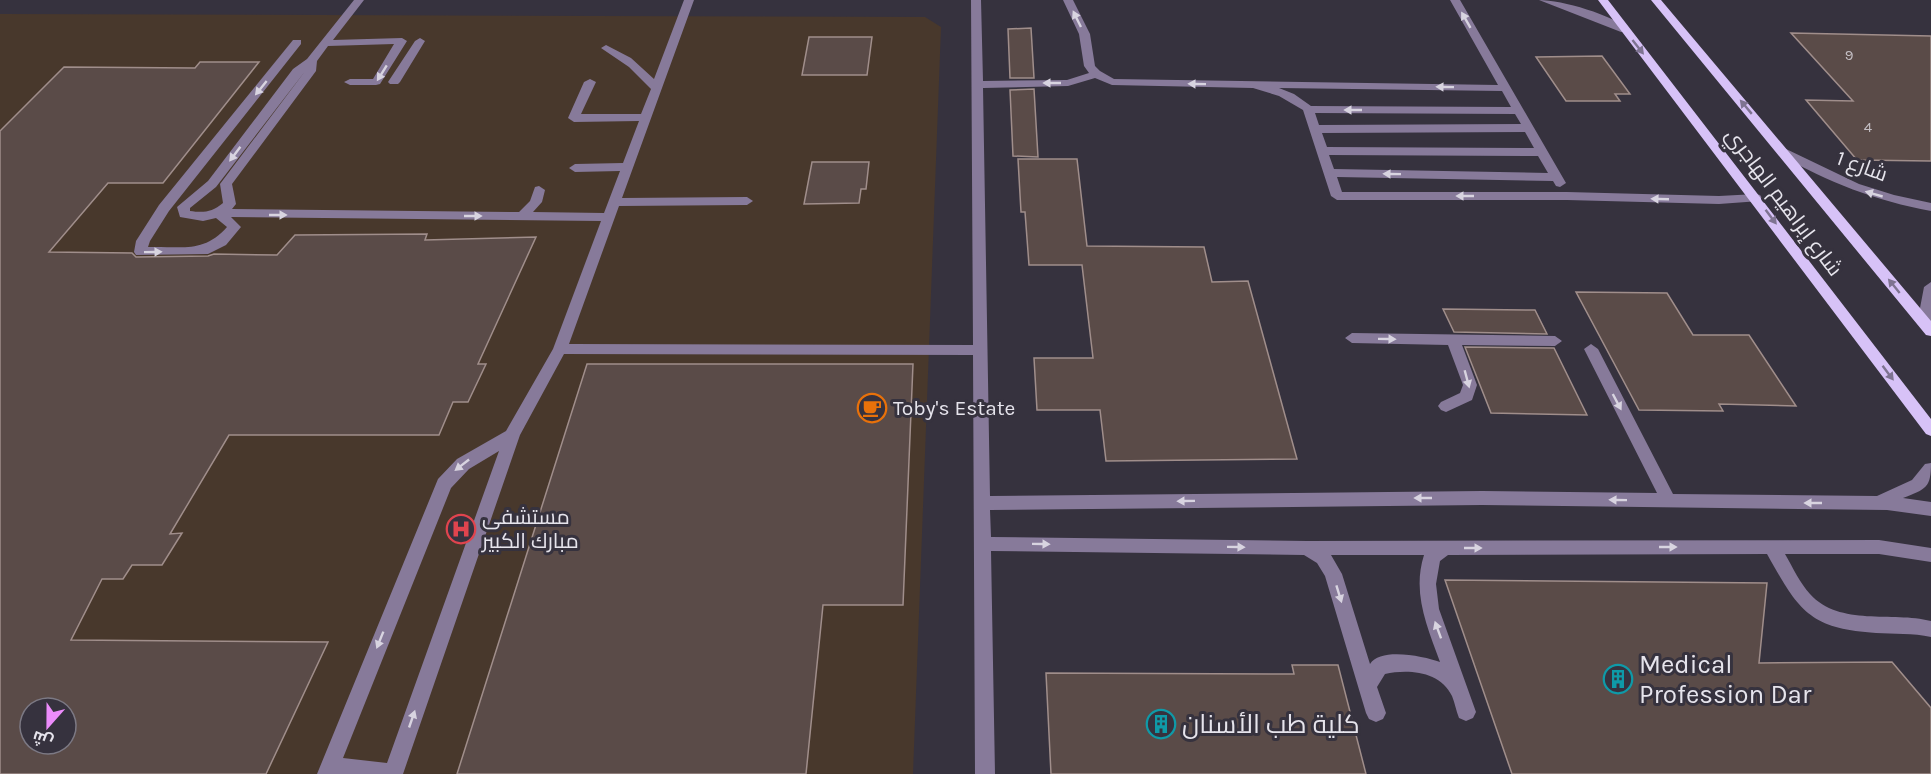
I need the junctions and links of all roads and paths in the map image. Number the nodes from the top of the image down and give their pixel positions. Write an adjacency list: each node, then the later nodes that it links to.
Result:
1 (359, 0): 12 (street)
2 (688, 0): 21 (street)
3 (976, 0): 19 (street)
4 (1068, 0): 15 (street, one-way to 4)
5 (1455, 0): 22 (street, one-way to 5)
6 (1544, 0): 9 (street)
7 (1603, 0): 9 (main road, شارع إبراهيم الهاجري)
8 (1656, 0): 30 (main road, شارع إبراهيم الهاجري, one-way to 8)
9 (1625, 30): 37 (main road, شارع إبراهيم الهاجري, one-way to 37)
10 (420, 41): 17 (street)
11 (297, 42): 41 (street, one-way to 41)
12 (326, 43): 14 (street); 16 (street, one-way to 16)
13 (606, 48): 21 (street)
14 (311, 61): 41 (street); 41 (street, one-way to 41)
15 (1094, 75): 19 (street, one-way to 19); 20 (street, one-way to 15)
16 (350, 82)
17 (394, 82)
18 (590, 82): 25 (street)
19 (977, 85): 50 (street)
20 (1256, 85): 22 (street, one-way to 20); 23 (street)
21 (655, 87): 25 (street)
22 (1503, 88): 24 (street)
23 (1308, 110): 24 (street, one-way to 23); 27 (street)
24 (1517, 111): 26 (street)
25 (644, 117): 31 (street)
26 (1527, 128): 27 (street); 29 (street)
27 (1315, 129): 28 (street)
28 (1322, 151): 29 (street); 33 (street)
29 (1541, 152): 34 (street)
30 (1784, 152): 40 (street, شارع 1, one-way to 30); 45 (main road, شارع إبراهيم الهاجري, one-way to 30)
31 (627, 167): 32 (street); 39 (street)
32 (574, 168)
33 (1329, 173): 34 (street, one-way to 33); 36 (street, one-way to 33)
34 (1556, 177): 36 (street)
35 (539, 190): 42 (street)
36 (1567, 196): 37 (street, one-way to 36)
37 (1756, 198): 53 (main road, شارع إبراهيم الهاجري, one-way to 53)
38 (747, 201): 39 (street)
39 (614, 202): 43 (street)
40 (1931, 207)
41 (219, 213): 42 (street, one-way to 42)
42 (521, 217): 43 (street)
43 (608, 217): 49 (street)
44 (1931, 287): 45 (street)
45 (1931, 329)
46 (1353, 338): 47 (street, one-way to 47)
47 (1453, 339): 48 (street); 52 (street, one-way to 52)
48 (1556, 341)
49 (560, 349): 50 (street); 54 (street)
50 (980, 350): 57 (street)
51 (1591, 350): 56 (street, one-way to 56)
52 (1446, 406)
53 (1931, 430)
54 (512, 435): 70 (street, one-way to 70); 71 (street, one-way to 54)
55 (1931, 469): 58 (street)
56 (1669, 501): 57 (street, one-way to 57); 58 (street, one-way to 56)
57 (982, 503): 60 (street)
58 (1872, 503): 59 (street)
59 (1931, 509)
60 (982, 544): 62 (street, one-way to 62); 72 (street)
61 (1772, 547): 63 (street, one-way to 61); 64 (street); 65 (street)
62 (1307, 548): 63 (street); 66 (street, one-way to 66)
63 (1444, 548): 67 (street, one-way to 63)
64 (1931, 555)
65 (1931, 629)
66 (1368, 685): 67 (street); 69 (street)
67 (1457, 686): 68 (street)
68 (1466, 712)
69 (1376, 713)
70 (329, 770): 71 (street)
71 (393, 773)
72 (985, 774)

